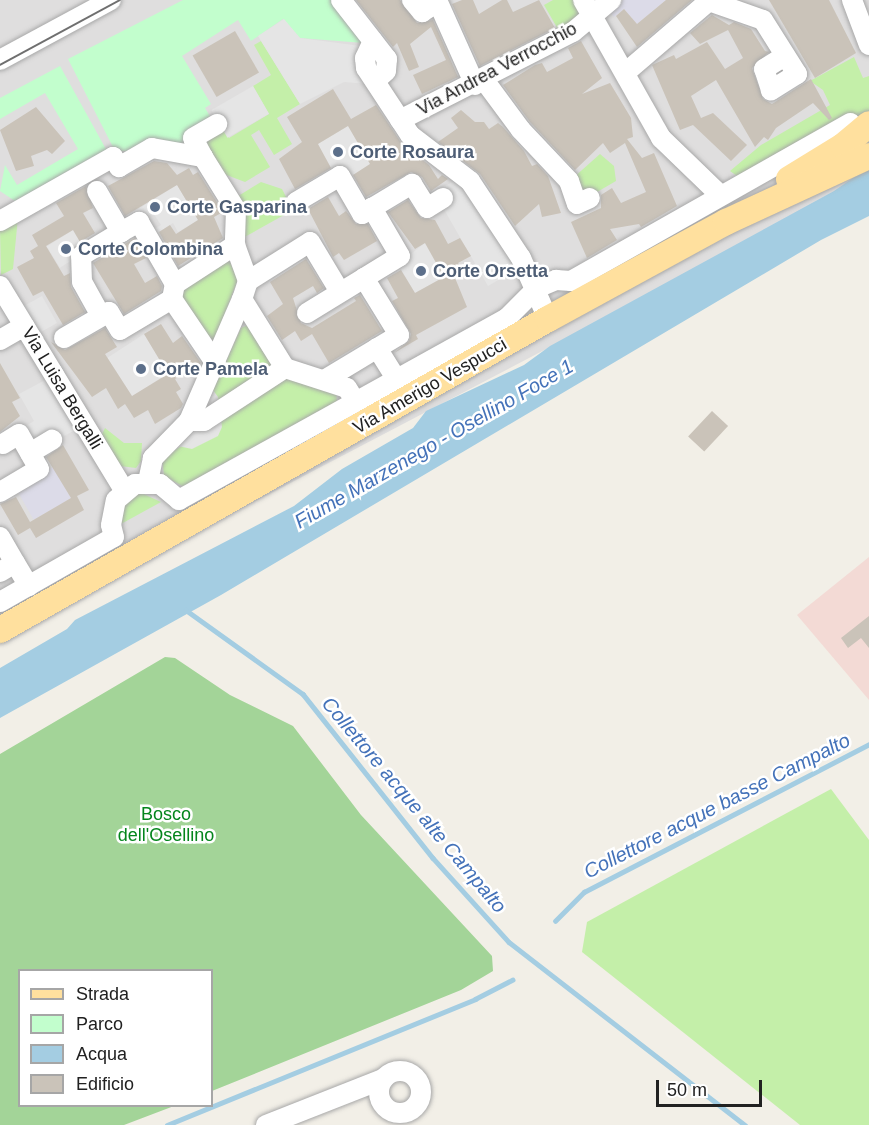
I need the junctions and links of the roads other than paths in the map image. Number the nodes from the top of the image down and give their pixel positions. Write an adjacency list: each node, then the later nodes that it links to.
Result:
1 (111, 0): 12 (street)
2 (341, 0): 15 (street)
3 (412, 0): 7 (street)
4 (611, 0): 8 (street, Via Andrea Verrocchio)
5 (852, 0): 10 (street)
6 (863, 0): 9 (street)
7 (437, 1): 14 (street)
8 (588, 7): 13 (street); 14 (street, Via Andrea Verrocchio)
9 (869, 10)
10 (869, 45)
11 (785, 56): 13 (street)
12 (0, 60)
13 (625, 73): 21 (street)
14 (479, 82): 15 (street, Via Andrea Verrocchio); 23 (street)
15 (400, 120): 32 (street)
16 (860, 123): 21 (street); 27 (main road)
17 (217, 124): 19 (street)
18 (869, 156): 27 (main road, Via Amerigo Vespucci)
19 (203, 157): 26 (street); 29 (street)
20 (97, 191): 28 (street)
21 (719, 194): 32 (street)
22 (443, 198): 25 (street)
23 (590, 198)
24 (296, 202): 25 (street)
25 (372, 208): 30 (street)
26 (0, 221)
27 (726, 222): 38 (main road, Via Amerigo Vespucci)
28 (121, 232): 34 (street); 37 (street)
29 (236, 245): 33 (street); 34 (street)
30 (364, 278): 35 (street); 42 (street)
31 (0, 286): 39 (street, Via Luisa Bergalli)
32 (537, 288): 38 (street); 46 (street)
33 (245, 290): 35 (street); 43 (street); 44 (street)
34 (174, 291): 37 (street); 43 (street)
35 (340, 292): 36 (street)
36 (307, 313)
37 (105, 314): 40 (street)
38 (548, 319): 56 (main road, Via Amerigo Vespucci)
39 (24, 326): 41 (street); 53 (street, Via Luisa Bergalli)
40 (64, 338)
41 (0, 340)
42 (377, 348): 45 (street); 46 (street)
43 (216, 364): 48 (street)
44 (285, 368): 45 (street); 48 (street)
45 (326, 379): 47 (street)
46 (396, 379): 47 (street)
47 (355, 401): 52 (street)
48 (189, 421): 52 (street)
49 (52, 440): 51 (street)
50 (3, 444): 51 (street)
51 (37, 465): 54 (street)
52 (148, 482): 53 (street)
53 (124, 490): 56 (street)
54 (0, 492)
55 (0, 537): 57 (street)
56 (86, 567): 58 (street); 60 (main road, Via Amerigo Vespucci)
57 (8, 568): 58 (street)
58 (29, 586): 59 (street)
59 (0, 602)
60 (0, 630)
61 (383, 1079): 62 (street); 63 (street); 63 (street)
62 (357, 1090): 63 (street); 64 (street)
63 (382, 1102)
64 (266, 1125)

